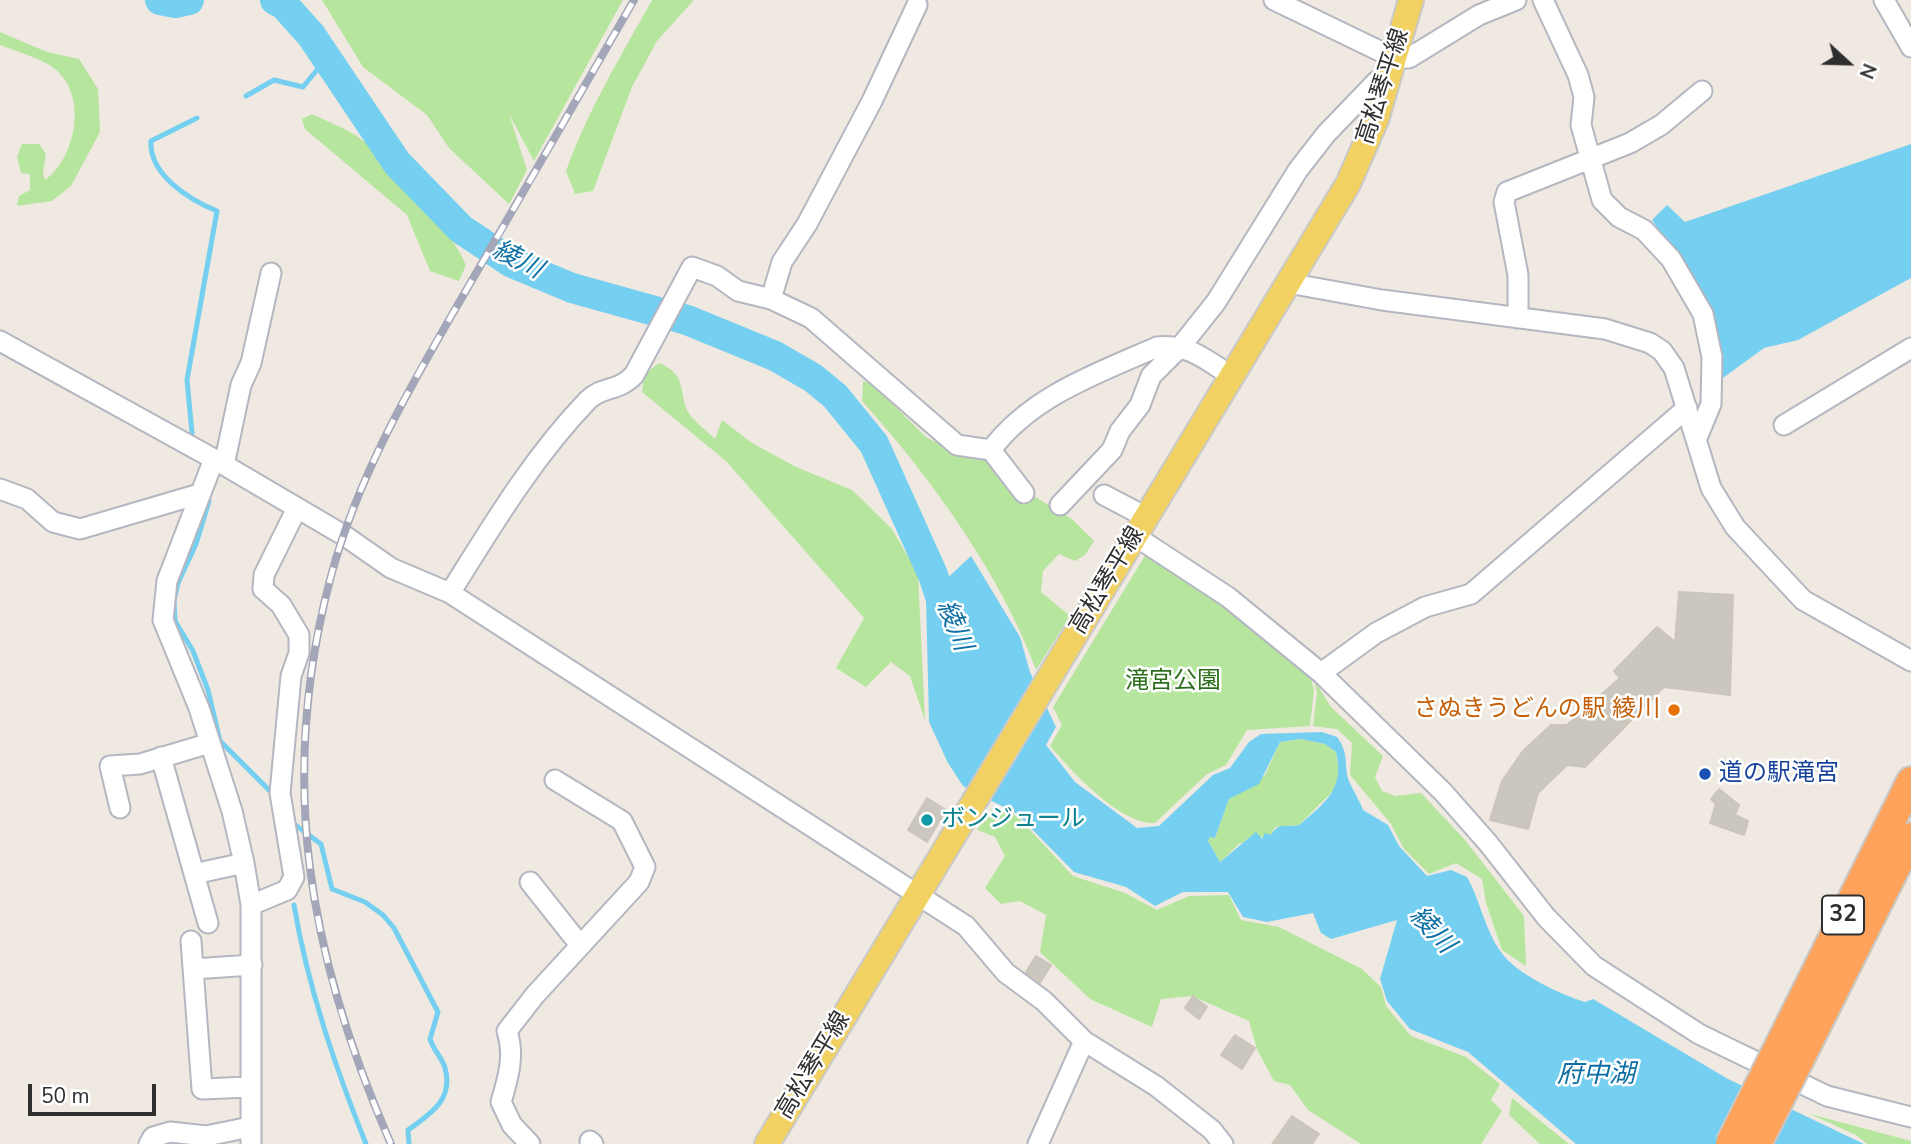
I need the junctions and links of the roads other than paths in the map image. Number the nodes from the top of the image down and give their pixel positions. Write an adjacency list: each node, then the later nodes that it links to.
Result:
1 (1273, 0): 8 (street)
2 (1411, 0): 8 (main road, 高松琴平線)
3 (1516, 0): 8 (street)
4 (1543, 0): 10 (street)
5 (1884, 0): 7 (street)
6 (917, 5): 13 (street)
7 (1911, 47)
8 (1391, 68): 12 (main road, 高松琴平線); 16 (street)
9 (1702, 91): 10 (street)
10 (1589, 158): 14 (street); 21 (street)
11 (271, 273): 23 (street)
12 (1288, 283): 14 (street); 18 (main road, 高松琴平線)
13 (771, 299): 22 (street); 31 (street)
14 (1518, 318): 19 (street)
15 (0, 341): 23 (street)
16 (1181, 346): 18 (street); 22 (street); 28 (street)
17 (1911, 348): 20 (street)
18 (1231, 376): 30 (main road, 高松琴平線)
19 (1687, 408): 21 (street); 33 (street)
20 (1784, 425)
21 (1697, 438): 32 (street)
22 (991, 450): 25 (street)
23 (219, 462): 26 (street); 29 (street)
24 (0, 489): 26 (street)
25 (1024, 493)
26 (199, 494): 34 (street)
27 (1104, 495): 30 (street)
28 (1060, 505)
29 (297, 508): 31 (street); 44 (street)
30 (1141, 527): 33 (street); 43 (main road, 高松琴平線)
31 (450, 593): 43 (street)
32 (1911, 661)
33 (1321, 673): 53 (street)
34 (210, 743): 35 (street); 40 (street)
35 (161, 757): 38 (street); 41 (street)
36 (555, 779): 47 (street)
37 (1911, 781): 51 (highway, 32)
38 (120, 808)
39 (1911, 837): 51 (highway, 32)
40 (244, 863): 41 (street); 44 (street)
41 (194, 874): 45 (street)
42 (530, 882): 47 (street)
43 (916, 896): 50 (street); 57 (main road, 高松琴平線)
44 (251, 905): 48 (street)
45 (208, 923)
46 (191, 941): 49 (street)
47 (580, 944): 56 (street)
48 (252, 965): 49 (street); 52 (street)
49 (193, 969): 52 (street)
50 (1084, 1041): 58 (street); 59 (street)
51 (1788, 1056): 60 (highway, 32, bridge); 61 (highway, 32, bridge)
52 (249, 1087): 54 (street)
53 (1911, 1117)
54 (250, 1135): 55 (street)
55 (149, 1144)
56 (530, 1144)
57 (767, 1144)
58 (1038, 1144)
59 (1223, 1144)
60 (1730, 1144)
61 (1758, 1144)

